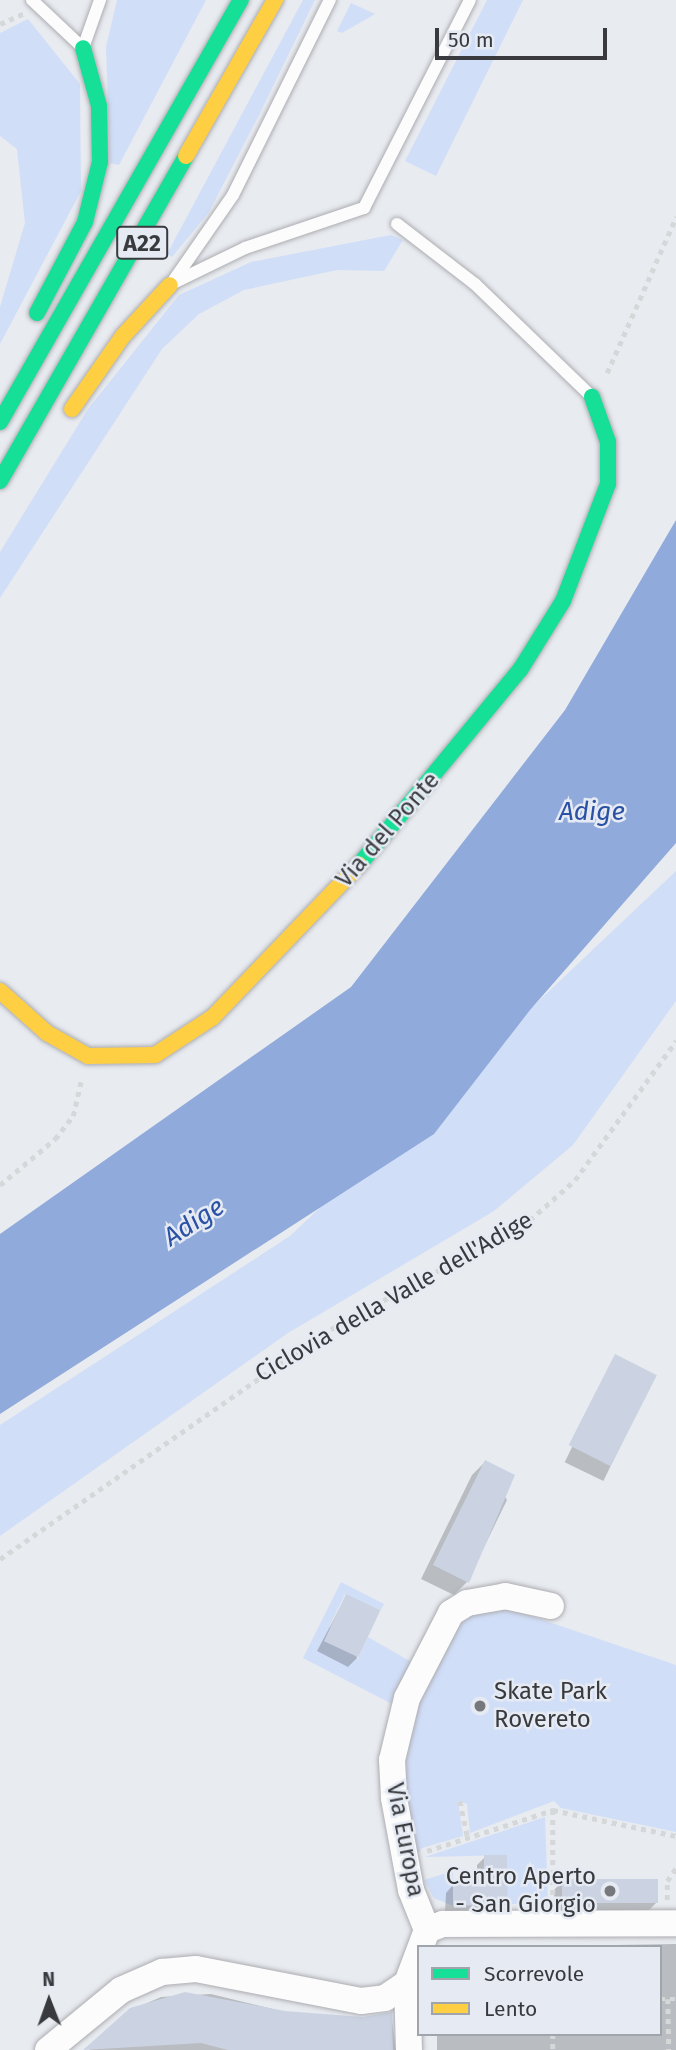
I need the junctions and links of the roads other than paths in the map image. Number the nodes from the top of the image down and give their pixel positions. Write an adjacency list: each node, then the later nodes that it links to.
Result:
1 (100, 0): 7 (lane)
2 (241, 0): 14 (main road, A22)
3 (275, 0): 17 (main road, A22)
4 (330, 0): 9 (lane)
5 (470, 0): 9 (lane)
6 (34, 4): 7 (lane)
7 (83, 48): 10 (main road)
8 (397, 225): 13 (lane)
9 (170, 285): 15 (main road)
10 (27, 331)
11 (15, 356): 12 (main road)
12 (0, 396)
13 (592, 397): 19 (main road, Via del Ponte)
14 (0, 422)
15 (60, 428)
16 (23, 478): 18 (main road)
17 (0, 481)
18 (0, 501)
19 (0, 991)
20 (551, 1606): 22 (street, Via Europa)
21 (671, 1915): 22 (street, Via Europa)
22 (427, 1930): 23 (street, Via Europa)
23 (421, 1945)
24 (417, 1956): 25 (street, Via Europa)
25 (407, 1983): 26 (street); 27 (street, Via Europa)
26 (48, 2050)
27 (409, 2050)

